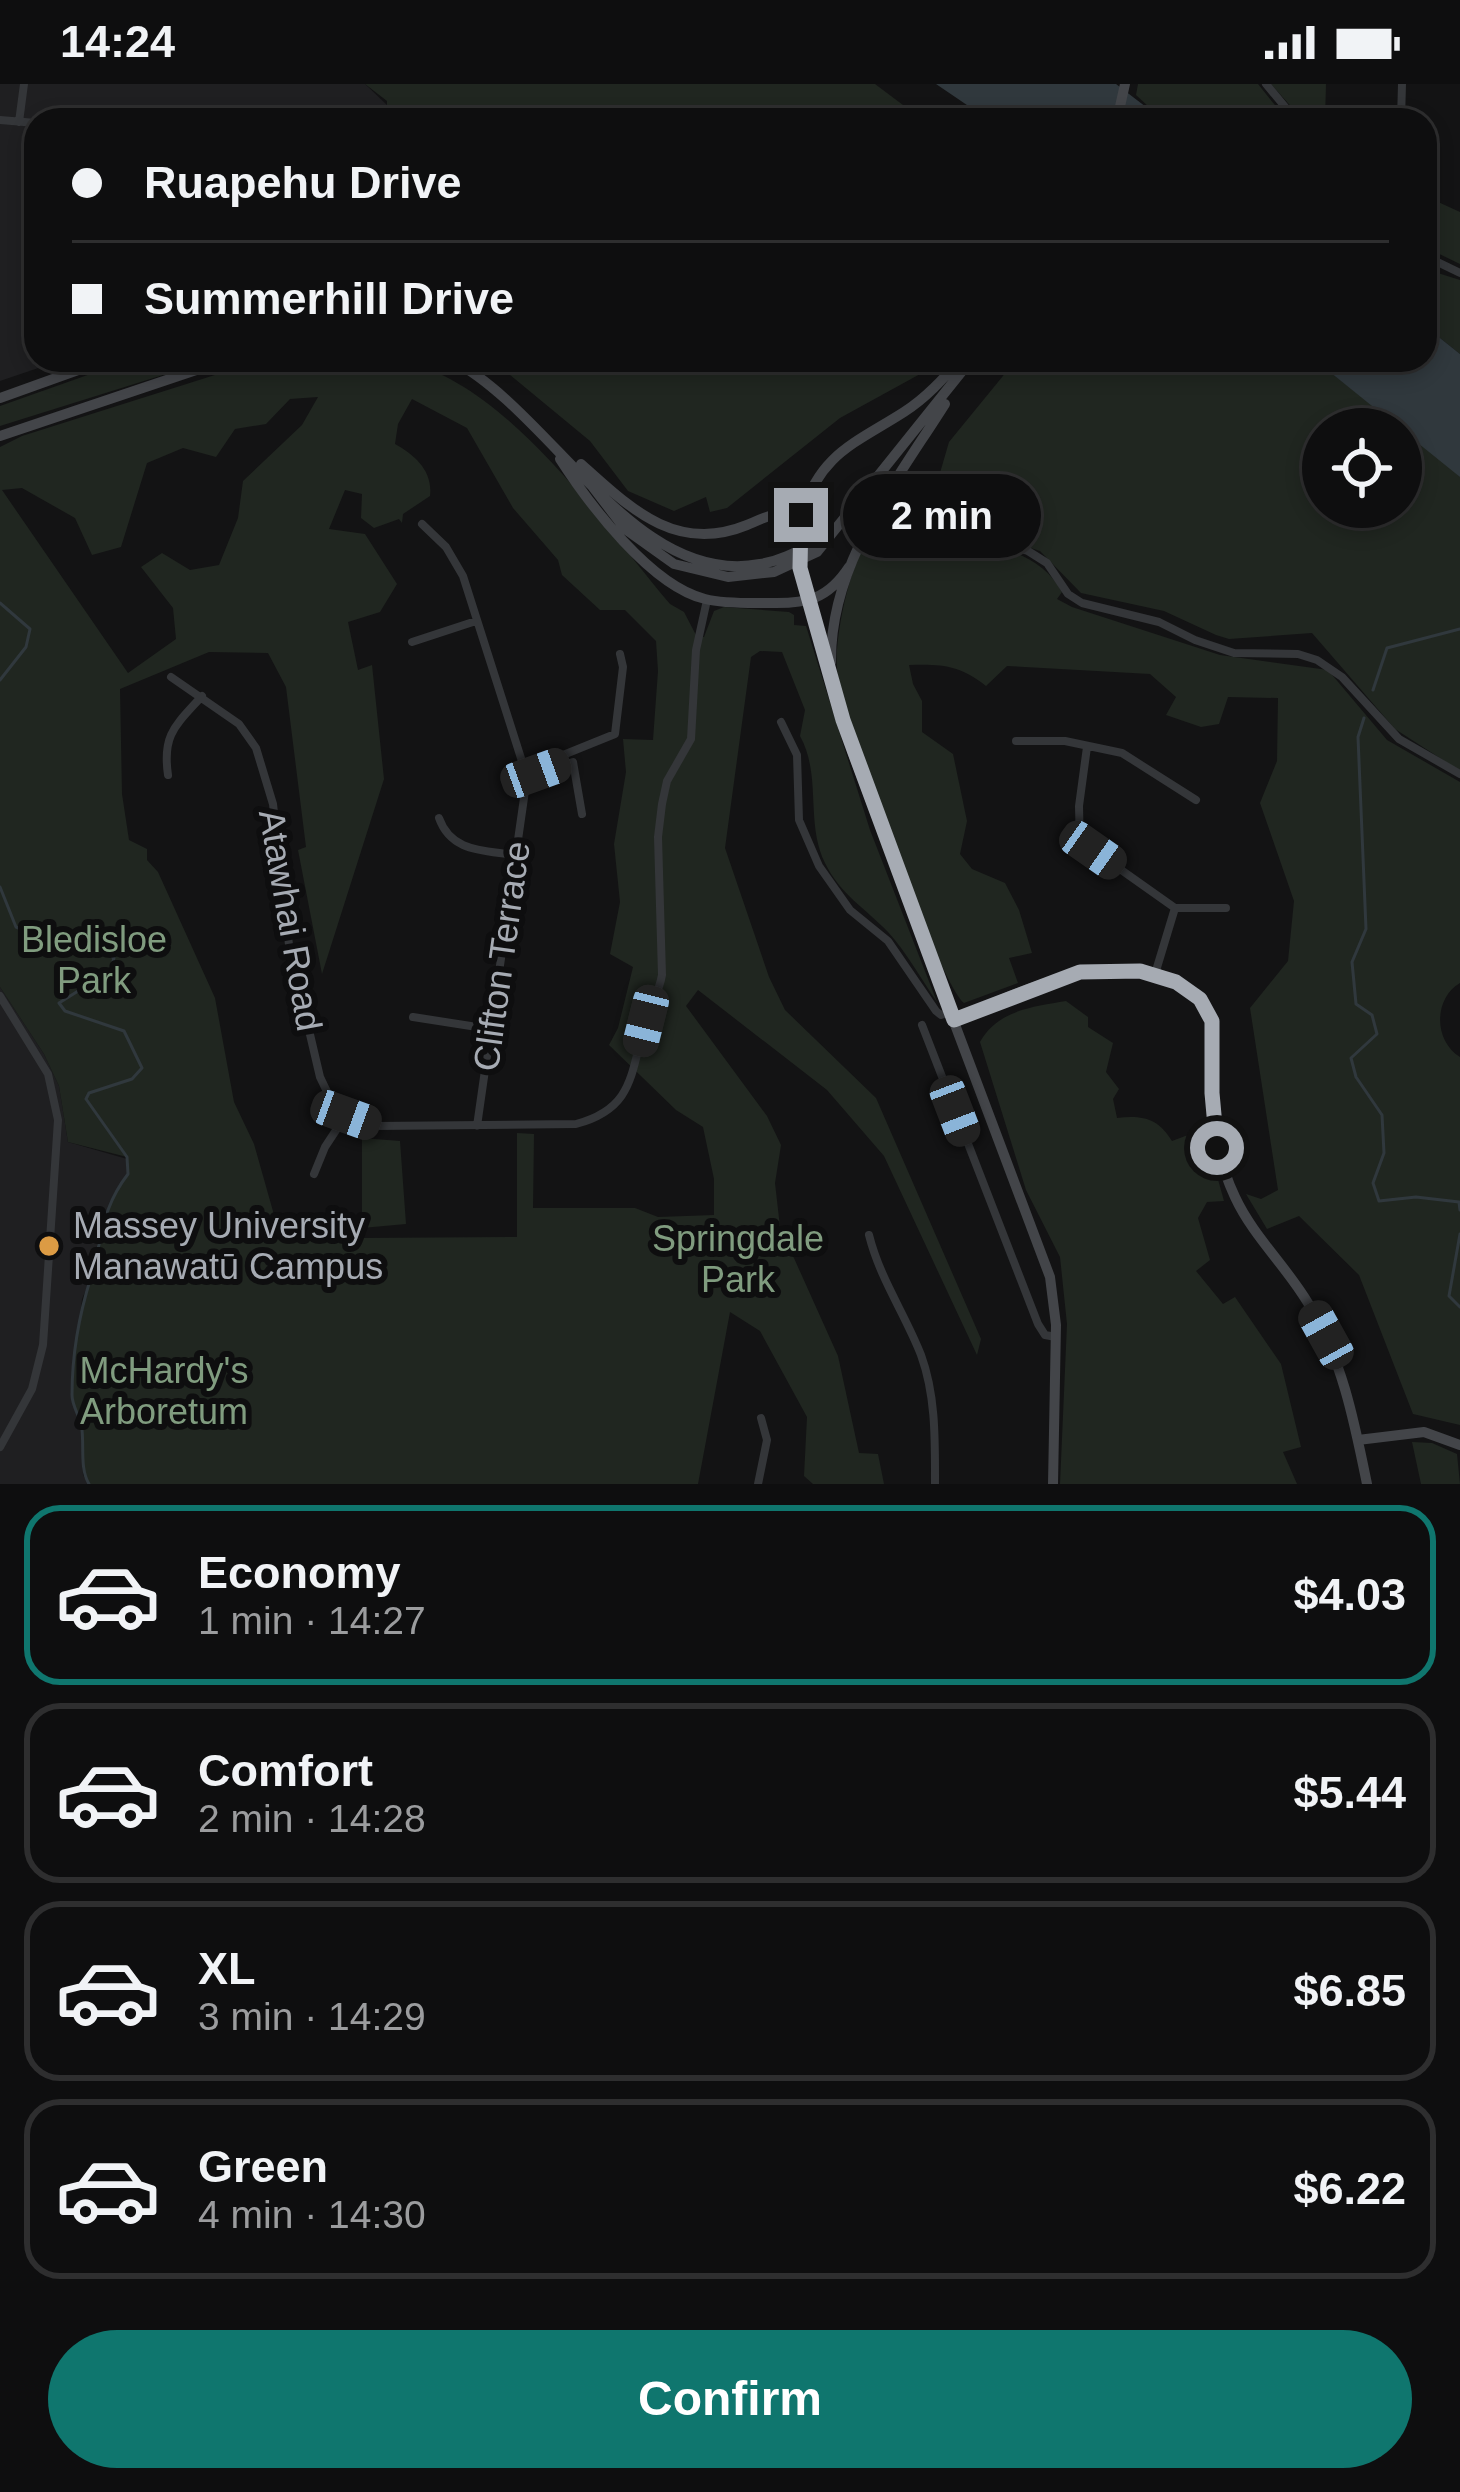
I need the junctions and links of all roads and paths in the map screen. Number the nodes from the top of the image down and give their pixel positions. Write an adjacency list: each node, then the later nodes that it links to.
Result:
1 (24, 84): 5 (street)
2 (1266, 84): 3 (street)
3 (1287, 108)
4 (0, 120): 5 (street)
5 (20, 122): 6 (street)
6 (24, 122)
7 (73, 372): 13 (main road)
8 (190, 372): 15 (main road)
9 (472, 372): 14 (main road)
10 (949, 372): 17 (main road)
11 (962, 372): 14 (main road)
12 (965, 372): 16 (main road)
13 (0, 398)
14 (542, 431): 17 (main road); 20 (main road)
15 (0, 436)
16 (878, 511): 19 (main road); 32 (street)
17 (800, 520): 21 (main road, bridge)
18 (422, 524): 22 (street, Clifton Terrace)
19 (849, 567): 21 (main road); 26 (main road)
20 (707, 600): 21 (main road); 47 (street)
21 (810, 602): 26 (main road)
22 (476, 620): 23 (street); 31 (street, Clifton Terrace)
23 (412, 642)
24 (620, 654): 31 (street)
25 (171, 677): 27 (street, Atawhai Road)
26 (833, 689): 42 (main road)
27 (202, 696): 33 (street); 46 (street, Atawhai Road)
28 (782, 722): 42 (street)
29 (1016, 741): 30 (street)
30 (1087, 747): 34 (street); 38 (street)
31 (526, 773): 35 (street); 37 (street, Clifton Terrace)
32 (1460, 774)
33 (168, 775)
34 (1196, 800)
35 (582, 814)
36 (439, 818): 37 (street)
37 (514, 855): 45 (street, Clifton Terrace)
38 (1175, 908): 39 (street); 40 (street)
39 (1226, 908)
40 (1155, 974): 42 (main road); 52 (main road)
41 (0, 996): 54 (street)
42 (952, 1016): 50 (main road)
43 (413, 1017): 45 (street)
44 (922, 1025): 50 (street)
45 (490, 1029): 47 (street, Clifton Terrace)
46 (346, 1115): 47 (street); 48 (street)
47 (477, 1126)
48 (314, 1174)
49 (868, 1235): 56 (street)
50 (1056, 1337): 57 (main road)
51 (761, 1418): 55 (street)
52 (1358, 1439): 53 (main road); 58 (main road)
53 (1460, 1445)
54 (0, 1447)
55 (758, 1484)
56 (935, 1484)
57 (1053, 1484)
58 (1367, 1484)

